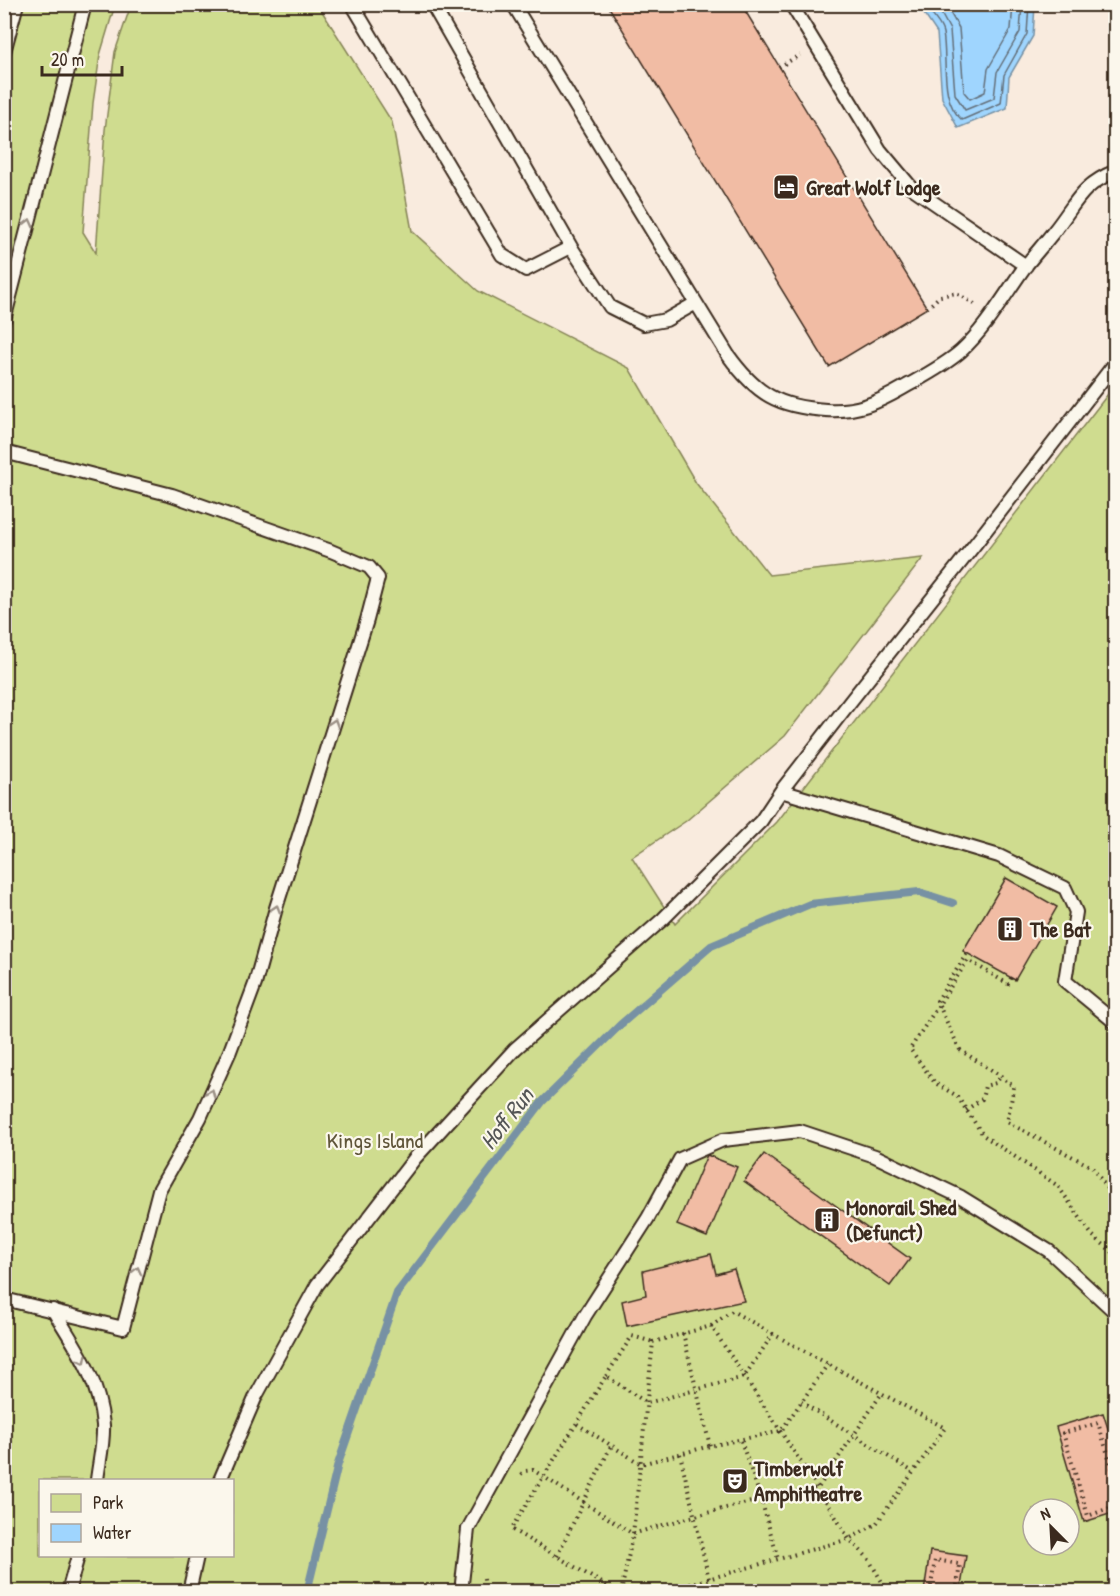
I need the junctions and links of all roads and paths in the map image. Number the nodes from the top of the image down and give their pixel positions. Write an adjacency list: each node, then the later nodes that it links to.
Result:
1 (17, 4): 7 (lane)
2 (86, 4): 14 (lane, one-way to 2)
3 (352, 4): 9 (lane)
4 (432, 4): 9 (lane)
5 (513, 4): 11 (lane)
6 (790, 4): 10 (lane)
7 (4, 52)
8 (1116, 171): 10 (lane)
9 (571, 247): 11 (lane)
10 (1026, 266): 13 (lane)
11 (696, 303): 13 (lane)
12 (927, 308): 13 (path)
13 (992, 315)
14 (4, 320)
15 (1116, 362): 17 (lane)
16 (4, 452): 26 (lane, one-way to 16)
17 (781, 791): 20 (lane); 50 (lane)
18 (967, 953): 21 (path, bridge)
19 (1011, 978): 22 (path)
20 (1116, 1023)
21 (1001, 1076): 22 (path); 23 (path)
22 (966, 1110): 24 (path)
23 (1116, 1202)
24 (1116, 1255)
25 (4, 1299): 26 (lane)
26 (52, 1310): 49 (lane, one-way to 49)
27 (1116, 1313): 68 (lane)
28 (711, 1326): 29 (path); 30 (path); 34 (path)
29 (683, 1333): 31 (path); 35 (path)
30 (774, 1334): 32 (path); 34 (path)
31 (653, 1342): 33 (path); 38 (path)
32 (828, 1364): 36 (path); 37 (path)
33 (606, 1376): 38 (path); 39 (path)
34 (744, 1377): 35 (path); 40 (path)
35 (696, 1389): 38 (path); 44 (path)
36 (882, 1394): 41 (path); 47 (path)
37 (801, 1402): 40 (path); 41 (path)
38 (647, 1403): 46 (path)
39 (577, 1424): 43 (path); 48 (path)
40 (781, 1431): 42 (path); 53 (path)
41 (854, 1435): 47 (path); 53 (path)
42 (741, 1441): 44 (path); 54 (path)
43 (612, 1444): 46 (path); 55 (path)
44 (710, 1446): 45 (path)
45 (680, 1454): 46 (path); 56 (path)
46 (640, 1464): 58 (path)
47 (914, 1472): 59 (path)
48 (545, 1476): 51 (path); 55 (path); 60 (path)
49 (97, 1479)
50 (220, 1479)
51 (516, 1479)
52 (1116, 1480): 57 (path)
53 (818, 1488): 54 (path); 59 (path)
54 (761, 1499): 56 (path); 63 (path)
55 (584, 1502): 58 (path); 60 (path)
56 (693, 1515): 58 (path); 65 (path)
57 (1116, 1518)
58 (633, 1534): 70 (path)
59 (849, 1539): 63 (path); 72 (path)
60 (557, 1556): 70 (path)
61 (78, 1557): 66 (lane)
62 (197, 1557): 67 (lane)
63 (778, 1559): 65 (path)
64 (484, 1570): 69 (path)
65 (709, 1579): 71 (path)
66 (68, 1592)
67 (189, 1592)
68 (461, 1592)
69 (484, 1592)
70 (619, 1592)
71 (662, 1592)
72 (888, 1592)
73 (930, 1592): 74 (path)
74 (956, 1592)

